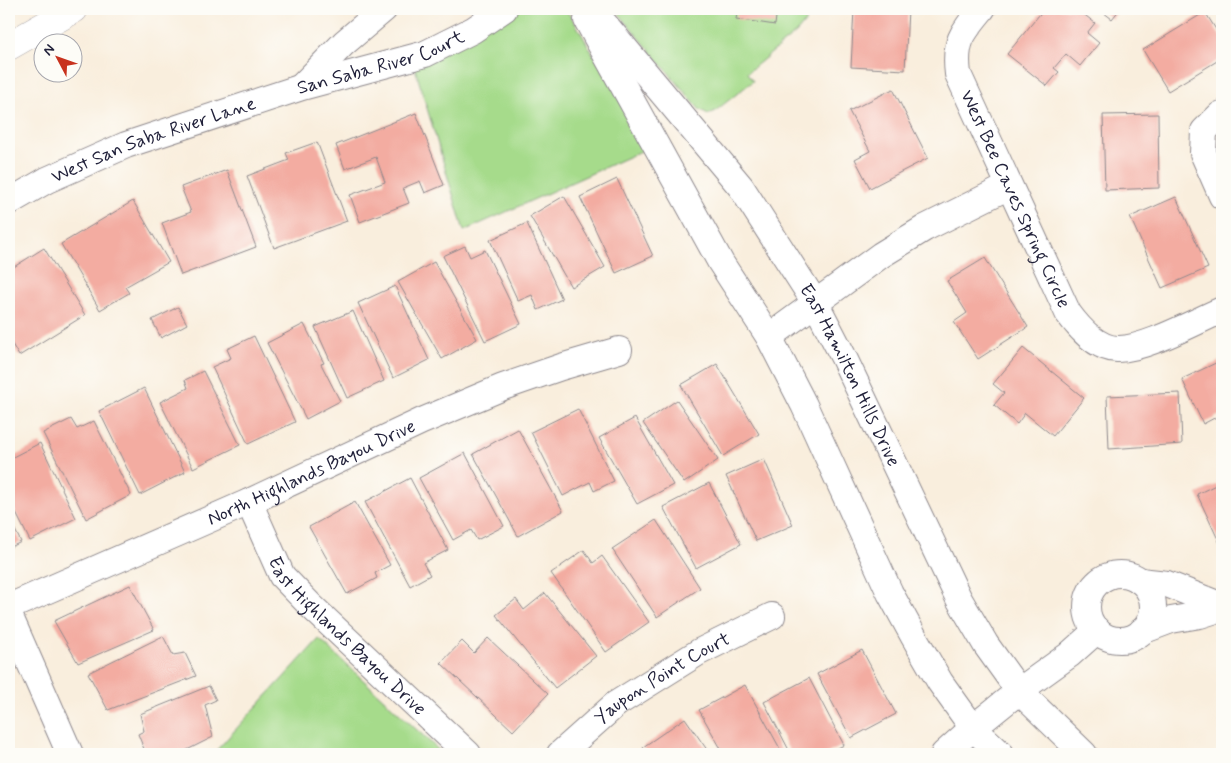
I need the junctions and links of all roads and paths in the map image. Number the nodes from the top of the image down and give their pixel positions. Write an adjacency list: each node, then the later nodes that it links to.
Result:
1 (74, 9): 7 (main road)
2 (384, 9): 8 (street, San Saba River Court)
3 (504, 9): 8 (street, San Saba River Court)
4 (580, 9): 15 (street)
5 (592, 9): 13 (street, East Hamilton Hills Drive)
6 (982, 9): 10 (street, West Bee Caves Spring Circle)
7 (9, 46)
8 (302, 87): 12 (street, West San Saba River Lane)
9 (1222, 114): 11 (street)
10 (1009, 186): 13 (street); 14 (street, West Bee Caves Spring Circle)
11 (1222, 196)
12 (9, 202)
13 (816, 304): 15 (street); 25 (street, East Hamilton Hills Drive)
14 (1222, 310)
15 (769, 337): 26 (street)
16 (619, 350): 17 (street, North Highlands Bayou Drive)
17 (249, 502): 20 (street, North Highlands Bayou Drive); 28 (street, East Highlands Bayou Drive)
18 (1140, 581): 19 (street); 23 (street); 24 (street)
19 (1222, 606): 24 (street)
20 (9, 607)
21 (9, 615): 27 (street)
22 (772, 616): 29 (street, Yaupon Point Court)
23 (1097, 630): 24 (street); 25 (street)
24 (1142, 631)
25 (1019, 691): 26 (street); 32 (street, East Hamilton Hills Drive)
26 (973, 728): 30 (street); 31 (street)
27 (70, 754)
28 (468, 754)
29 (560, 754)
30 (944, 754)
31 (1001, 754)
32 (1084, 754)

